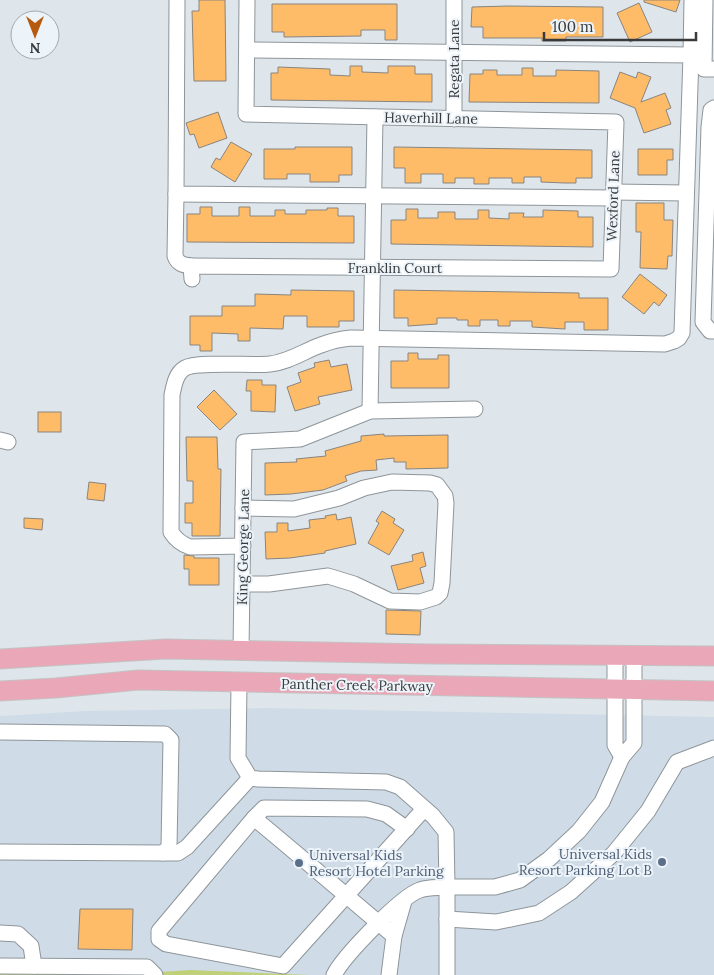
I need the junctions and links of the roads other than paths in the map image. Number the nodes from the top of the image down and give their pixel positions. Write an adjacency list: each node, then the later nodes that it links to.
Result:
1 (177, 0): 15 (street)
2 (247, 0): 6 (street)
3 (454, 0): 7 (street, Regata Lane)
4 (692, 0): 8 (street)
5 (705, 0): 9 (street)
6 (247, 50): 7 (street); 11 (street, Haverhill Lane)
7 (454, 53): 8 (street); 12 (street, Regata Lane)
8 (691, 55): 14 (street)
9 (714, 69)
10 (714, 108): 18 (street)
11 (375, 117): 12 (street, Haverhill Lane); 16 (street)
12 (454, 119): 13 (street, Haverhill Lane)
13 (616, 122): 17 (street, Wexford Lane)
14 (686, 193): 17 (street); 22 (street)
15 (176, 194): 16 (street); 19 (street, Franklin Court)
16 (374, 195): 17 (street); 19 (street)
17 (613, 195): 20 (street, Wexford Lane)
18 (710, 218): 21 (street)
19 (372, 268): 20 (street, Franklin Court); 22 (street)
20 (611, 269)
21 (714, 331)
22 (371, 338): 24 (street); 26 (street)
23 (475, 409): 24 (street)
24 (370, 411): 25 (street, King George Lane)
25 (243, 508): 26 (street, King George Lane); 27 (street)
26 (243, 546): 27 (street, King George Lane)
27 (242, 584): 28 (street, King George Lane)
28 (241, 651): 29 (main road); 32 (main road); 33 (main road)
29 (615, 655): 30 (main road); 35 (street)
30 (634, 655): 31 (main road); 34 (street)
31 (714, 656)
32 (0, 660)
33 (239, 682): 35 (main road, Panther Creek Parkway); 36 (main road, Panther Creek Parkway); 41 (street)
34 (634, 689): 35 (main road, Panther Creek Parkway); 37 (main road, Panther Creek Parkway); 40 (street)
35 (615, 690): 40 (street)
36 (0, 691)
37 (714, 691)
38 (0, 732): 46 (street)
39 (714, 748): 50 (street)
40 (622, 757): 47 (street)
41 (250, 778): 42 (street); 46 (street)
42 (424, 809): 44 (street); 47 (street)
43 (254, 818): 44 (street); 48 (street); 48 (street)
44 (407, 828): 48 (street)
45 (0, 852): 46 (street)
46 (163, 853)
47 (447, 887): 49 (street); 50 (street)
48 (347, 896): 51 (street)
49 (404, 901): 51 (street); 53 (street)
50 (447, 919): 59 (street)
51 (378, 922): 53 (street); 57 (street)
52 (0, 933): 55 (street)
53 (394, 936): 58 (street)
54 (0, 966): 55 (street)
55 (34, 966): 56 (street)
56 (155, 975)
57 (334, 975)
58 (389, 975)
59 (446, 975)

